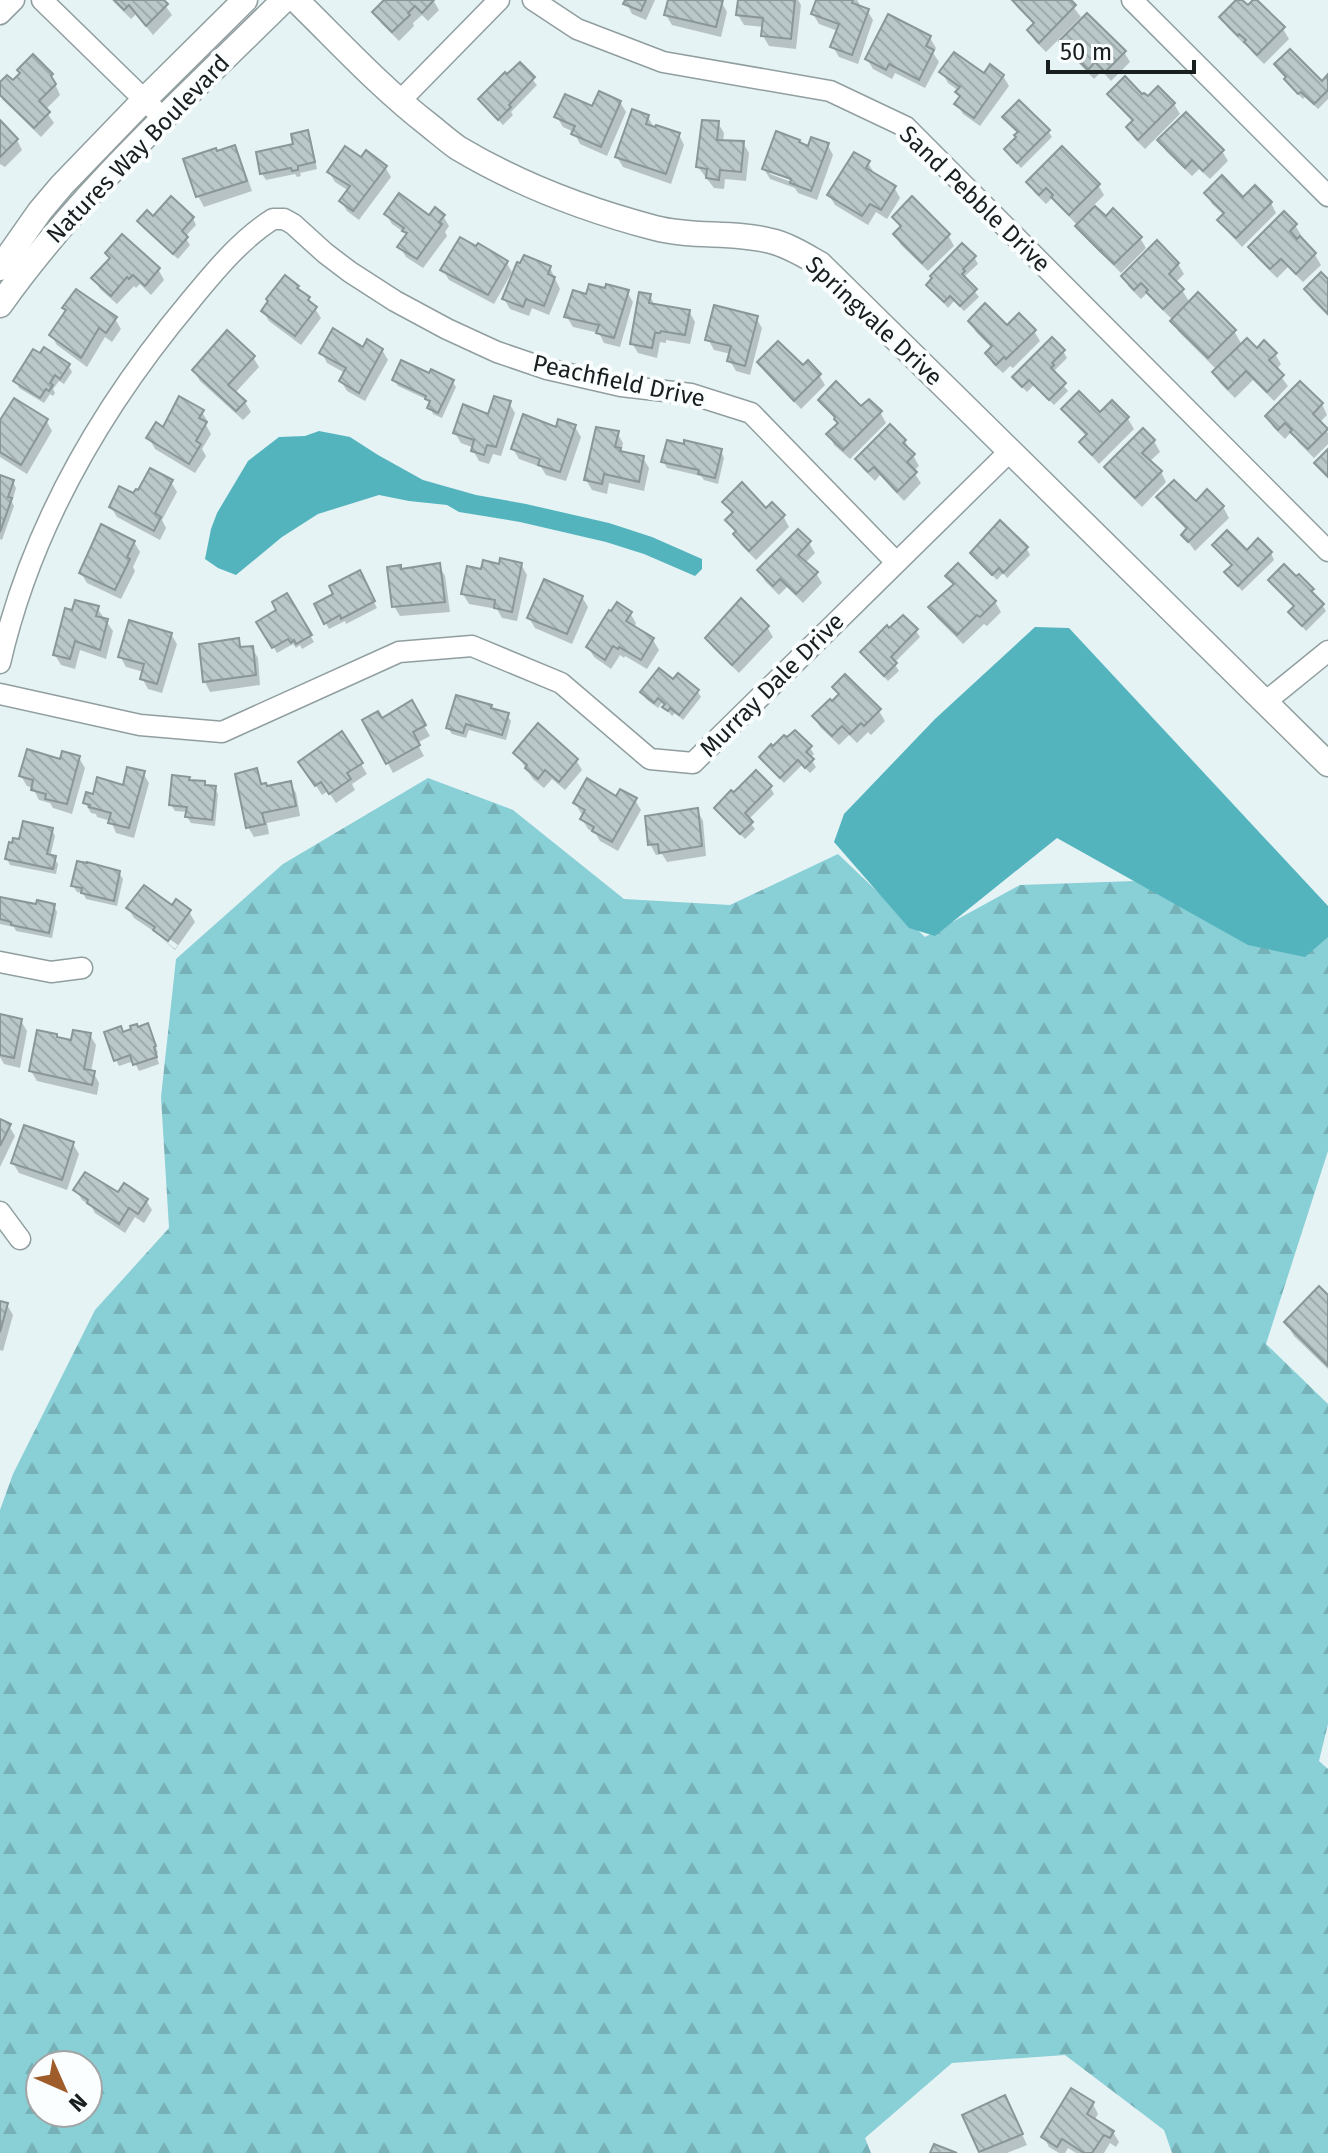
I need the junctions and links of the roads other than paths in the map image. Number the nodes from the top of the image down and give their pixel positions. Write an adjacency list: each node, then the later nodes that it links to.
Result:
1 (14, 0): 9 (street)
2 (42, 0): 10 (street)
3 (245, 0): 10 (street, Natures Way Boulevard)
4 (284, 0): 12 (street, Natures Way Boulevard)
5 (296, 0): 11 (street, Springvale Drive)
6 (499, 0): 11 (street)
7 (533, 0): 17 (street, Sand Pebble Drive)
8 (1132, 0): 13 (street)
9 (0, 14)
10 (144, 100): 12 (street); 14 (street, Natures Way Boulevard)
11 (399, 102): 16 (street, Springvale Drive)
12 (164, 119): 15 (street, Natures Way Boulevard)
13 (1328, 196)
14 (0, 268)
15 (0, 305)
16 (1010, 451): 18 (street, Murray Dale Drive); 22 (street, Springvale Drive)
17 (1328, 551)
18 (896, 562): 20 (street, Peachfield Drive); 21 (street, Murray Dale Drive)
19 (1328, 651): 22 (street)
20 (0, 663)
21 (0, 694)
22 (1264, 703): 23 (street, Springvale Drive)
23 (1328, 764)
24 (0, 962): 25 (street)
25 (82, 968)
26 (0, 1212): 27 (street)
27 (20, 1239)

